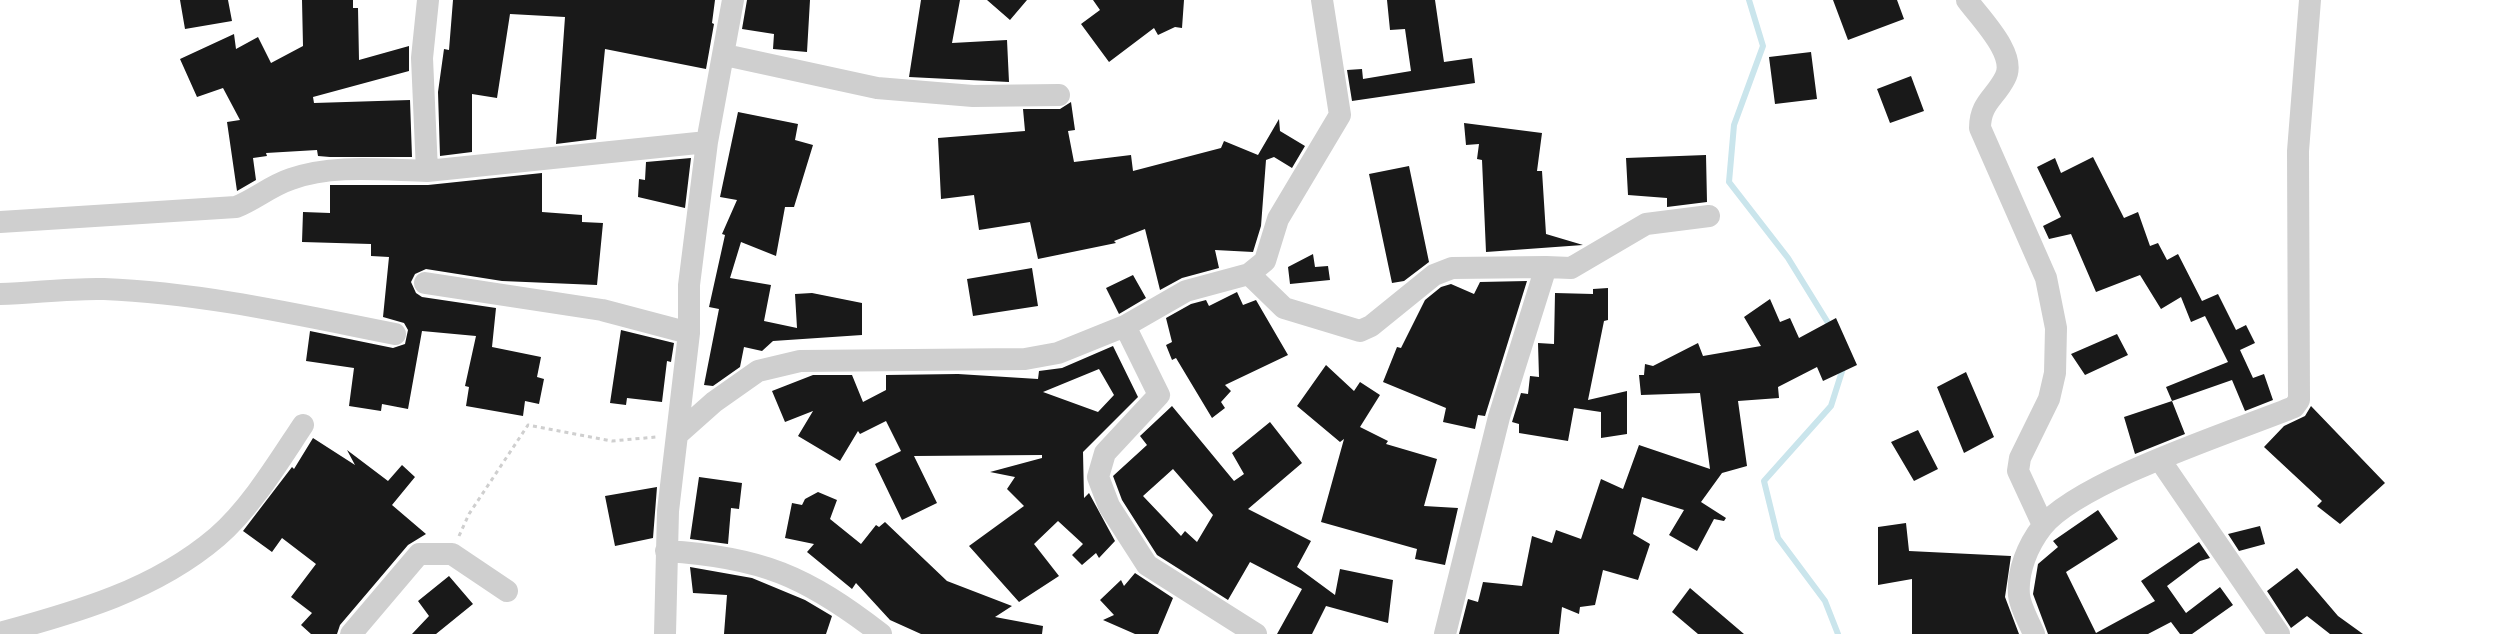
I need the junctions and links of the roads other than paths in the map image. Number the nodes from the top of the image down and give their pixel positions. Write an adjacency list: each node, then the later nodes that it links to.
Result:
1 (428, 0): 9 (street)
2 (733, 0): 6 (street)
3 (1322, 0): 13 (street)
4 (1967, 0): 22 (street)
5 (2310, 0): 21 (street)
6 (725, 55): 7 (street); 8 (street)
7 (1059, 95)
8 (707, 142): 9 (street); 17 (street)
9 (427, 171): 11 (street)
10 (1709, 216): 12 (street)
11 (0, 222)
12 (1546, 267): 13 (street); 30 (street)
13 (1249, 274): 16 (street)
14 (425, 283): 17 (street)
15 (0, 294): 18 (street)
16 (1125, 326): 20 (street); 29 (street)
17 (689, 333): 20 (street)
18 (395, 334)
19 (303, 425): 25 (street)
20 (678, 434): 23 (street)
21 (2160, 460): 22 (street); 32 (street)
22 (2043, 525): 31 (street)
23 (666, 551): 27 (street); 28 (street)
24 (507, 591): 26 (street)
25 (0, 633)
26 (351, 634)
27 (665, 634)
28 (881, 634)
29 (1256, 634)
30 (1445, 634)
31 (2034, 634)
32 (2279, 634)

